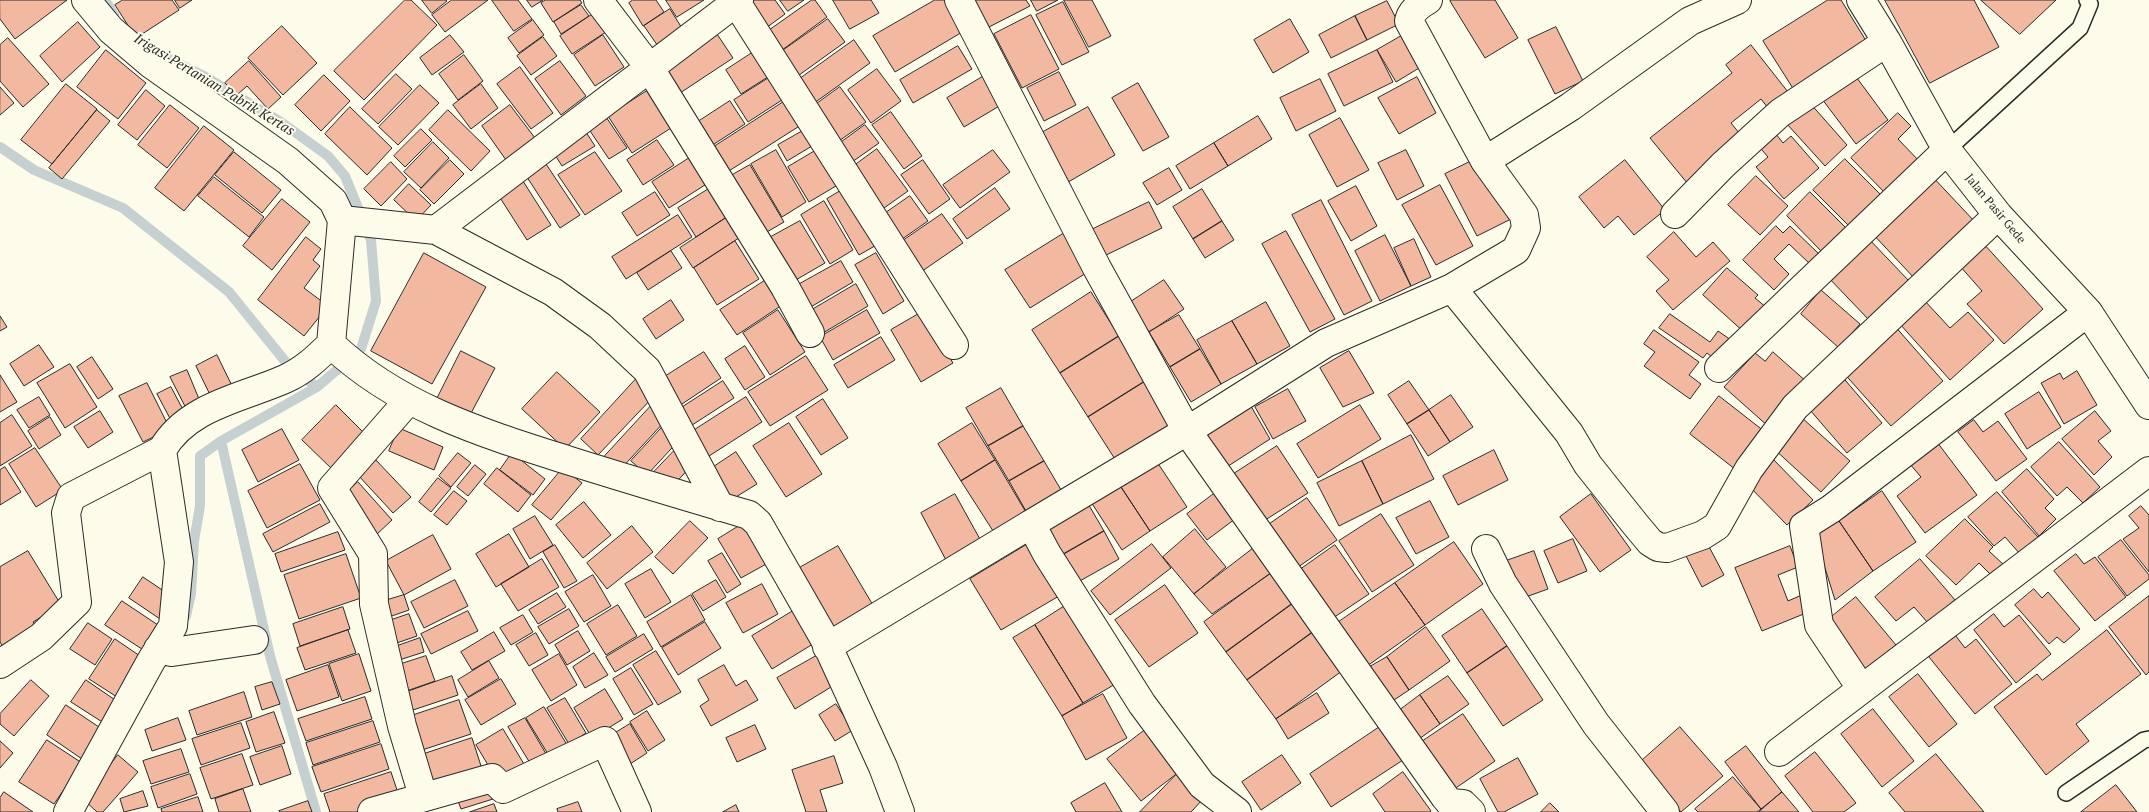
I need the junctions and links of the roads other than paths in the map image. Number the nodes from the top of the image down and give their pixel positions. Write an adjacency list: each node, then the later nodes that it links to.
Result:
1 (598, 0): 10 (street)
2 (959, 0): 25 (street)
3 (1428, 0): 12 (street)
4 (1737, 0): 12 (street)
5 (1861, 0): 9 (street, Jalan Pasir Gede)
6 (2087, 0): 11 (lane)
7 (737, 1): 10 (street); 20 (street)
8 (98, 4): 15 (street)
9 (1887, 42): 11 (street, Jalan Pasir Gede); 13 (street)
10 (649, 68): 16 (street); 19 (street)
11 (1946, 150): 14 (street, Jalan Pasir Gede); 22 (street)
12 (1485, 161): 17 (street)
13 (1675, 214)
14 (1998, 215): 17 (street); 18 (street, Jalan Pasir Gede)
15 (358, 222): 16 (street); 21 (street)
16 (436, 230): 28 (street)
17 (1452, 288): 25 (street)
18 (2088, 312): 24 (street, Jalan Pasir Gede); 35 (street)
19 (810, 333)
20 (954, 345)
21 (323, 352): 23 (street); 26 (street)
22 (1719, 368)
23 (408, 401): 28 (street); 39 (street)
24 (2149, 405)
25 (1187, 431): 29 (street); 45 (street)
26 (162, 450): 33 (street); 34 (street)
27 (2149, 471): 35 (street)
28 (720, 507): 32 (street)
29 (1031, 524): 32 (street); 44 (street)
30 (1486, 549): 46 (street)
31 (254, 640): 33 (street)
32 (827, 647): 43 (street)
33 (158, 649): 40 (street)
34 (0, 664)
35 (1861, 688): 37 (street)
36 (2149, 739): 38 (lane)
37 (1780, 752)
38 (2066, 793)
39 (423, 796): 41 (street); 42 (street)
40 (68, 812)
41 (372, 812)
42 (637, 812)
43 (900, 812)
44 (1237, 812)
45 (1471, 812)
46 (1665, 812)

